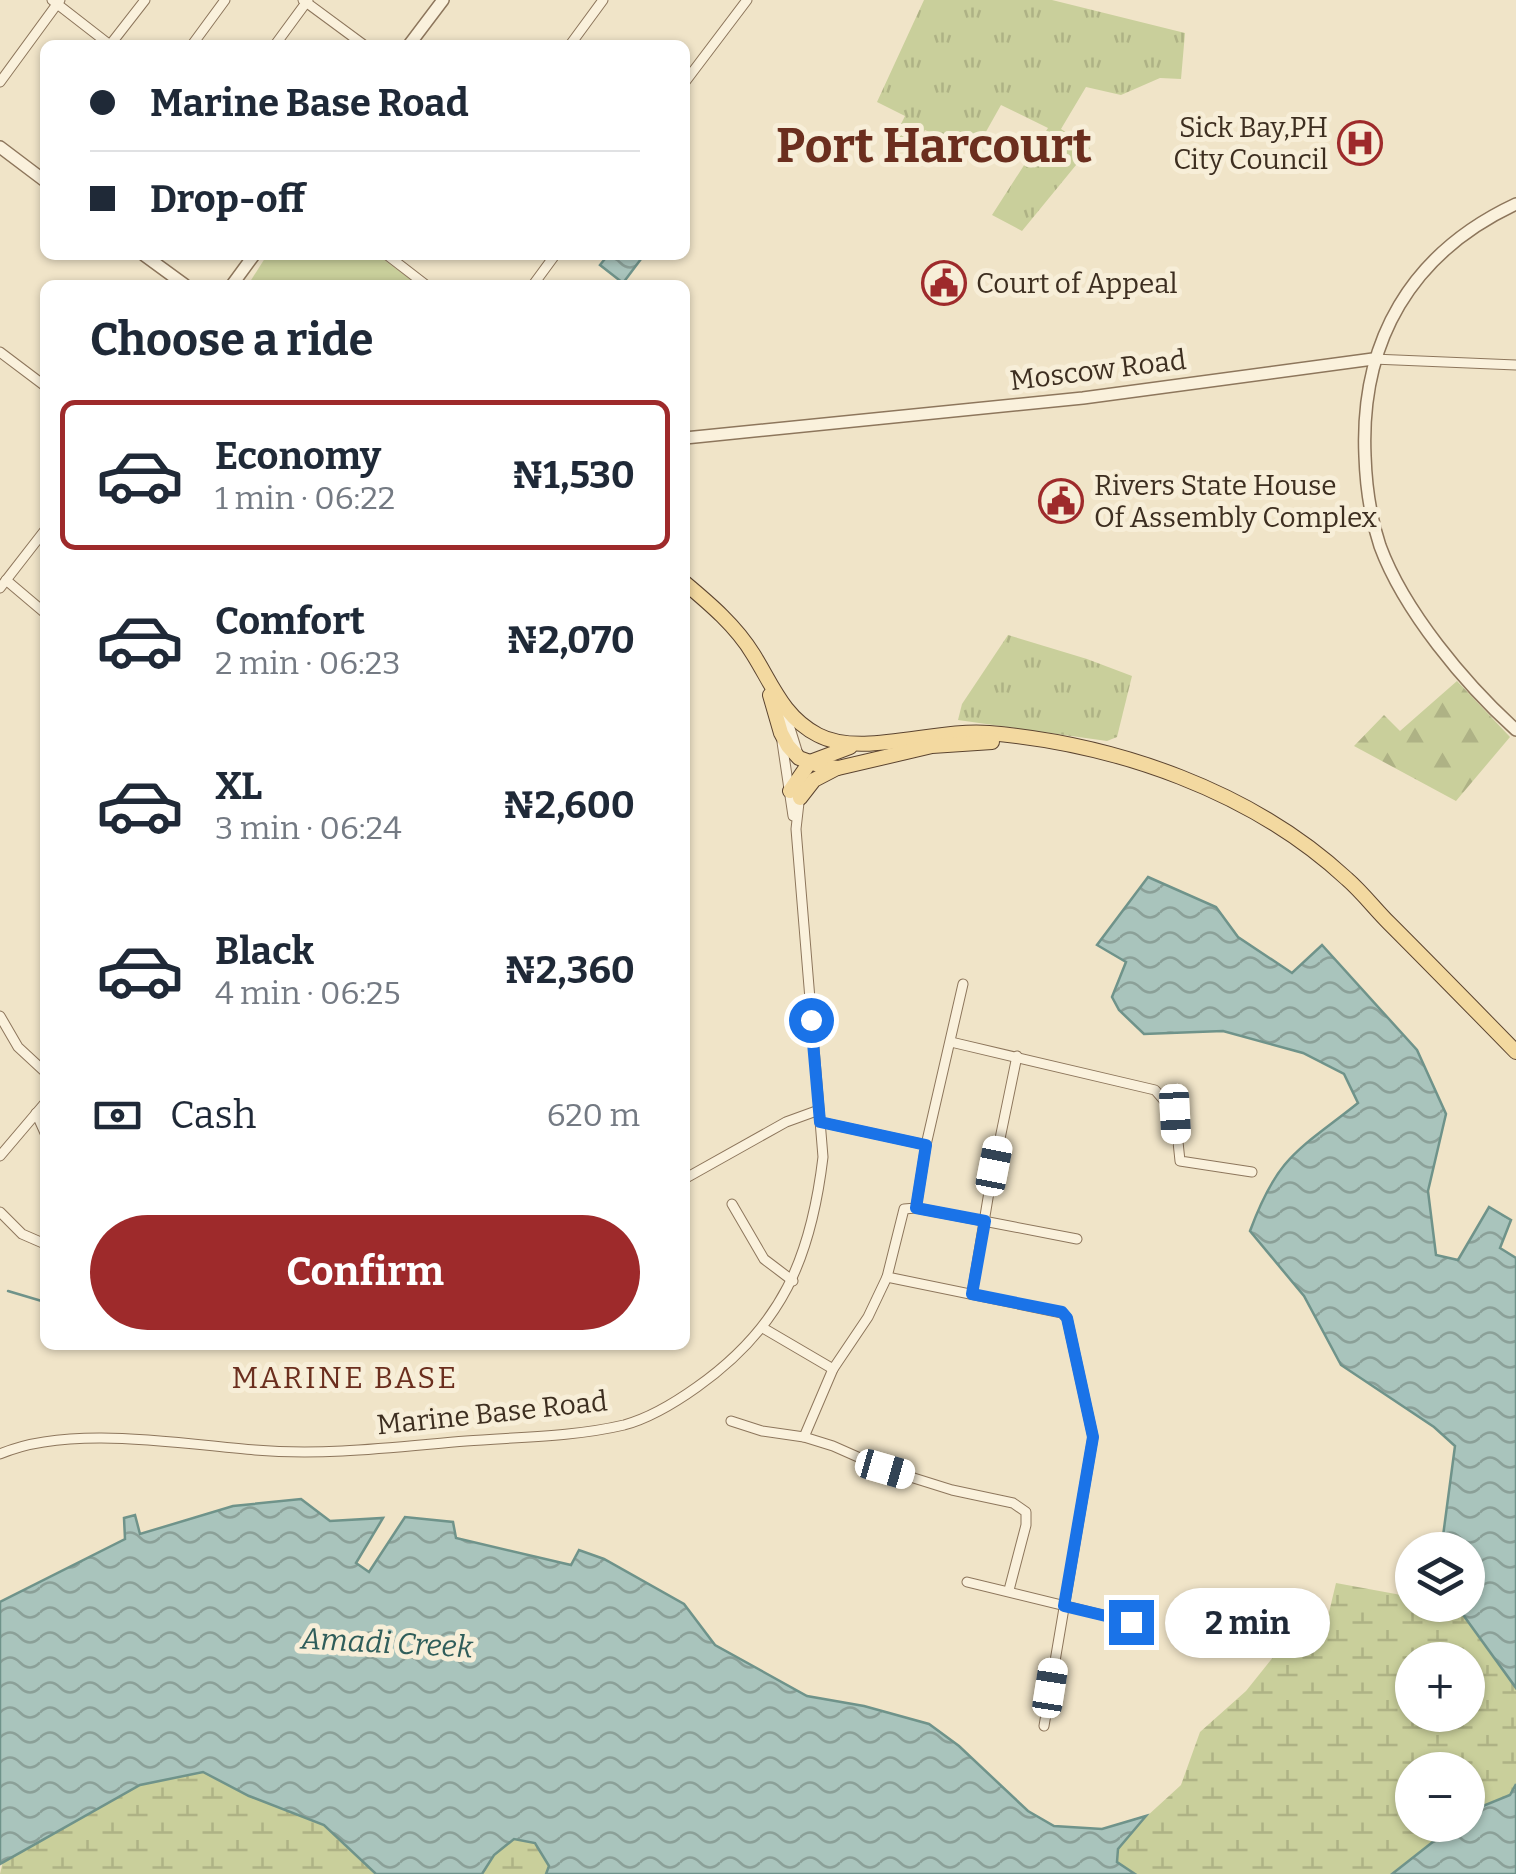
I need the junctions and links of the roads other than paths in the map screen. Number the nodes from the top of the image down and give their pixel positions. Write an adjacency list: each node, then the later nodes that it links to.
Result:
1 (145, 0): 9 (street)
2 (225, 0): 10 (street)
3 (443, 0): 13 (street)
4 (603, 0): 14 (street)
5 (747, 0): 15 (street)
6 (57, 1): 8 (street); 16 (street)
7 (306, 1): 11 (street); 12 (street)
8 (104, 40)
9 (114, 40)
10 (196, 40)
11 (279, 40)
12 (357, 40)
13 (413, 40)
14 (574, 40)
15 (690, 75)
16 (0, 82)
17 (0, 146): 18 (street)
18 (40, 176)
19 (1516, 204): 27 (street)
20 (151, 260): 24 (street)
21 (393, 260): 23 (street)
22 (408, 260): 23 (street)
23 (402, 267): 25 (street)
24 (177, 280)
25 (419, 280)
26 (0, 352): 29 (street)
27 (1374, 359): 28 (street, Moscow Road); 30 (street, Moscow Road); 37 (street)
28 (1516, 365)
29 (40, 382)
30 (690, 437)
31 (40, 536): 32 (street)
32 (3, 584): 34 (street)
33 (690, 589): 35 (main road)
34 (40, 610)
35 (764, 675): 36 (main road); 38 (main road)
36 (781, 704): 40 (main road); 41 (street)
37 (1516, 730)
38 (781, 733): 41 (main road); 43 (street, Marine Base Road)
39 (1031, 740): 40 (main road); 42 (main road); 47 (main road)
40 (856, 745): 41 (main road)
41 (804, 760): 42 (main road); 43 (main road)
42 (838, 768): 43 (main road)
43 (795, 794): 51 (street, Marine Base Road)
44 (963, 984): 46 (street)
45 (0, 1016): 49 (street)
46 (950, 1042): 48 (street); 55 (street)
47 (1516, 1052)
48 (1016, 1056): 57 (street); 62 (street)
49 (40, 1067)
50 (40, 1108): 52 (street)
51 (819, 1110): 54 (street, Marine Base Road); 58 (street)
52 (36, 1113): 53 (street); 56 (street)
53 (40, 1122)
54 (820, 1122): 55 (street); 66 (street, Marine Base Road)
55 (926, 1145): 60 (street)
56 (0, 1156)
57 (1252, 1172)
58 (690, 1176)
59 (732, 1204): 66 (street)
60 (916, 1208): 62 (street); 65 (street)
61 (0, 1212): 64 (street)
62 (985, 1221): 63 (street); 67 (street)
63 (1077, 1239)
64 (40, 1242)
65 (887, 1276): 67 (street); 69 (street)
66 (793, 1281): 68 (street, Marine Base Road)
67 (972, 1294): 75 (street)
68 (763, 1328): 69 (street); 72 (street, Marine Base Road)
69 (833, 1369): 71 (street)
70 (731, 1421): 71 (street)
71 (804, 1437): 74 (street)
72 (0, 1454)
73 (966, 1582): 74 (street)
74 (1008, 1590): 75 (street)
75 (1064, 1606): 76 (street); 77 (street)
76 (1131, 1622)
77 (1044, 1726)

